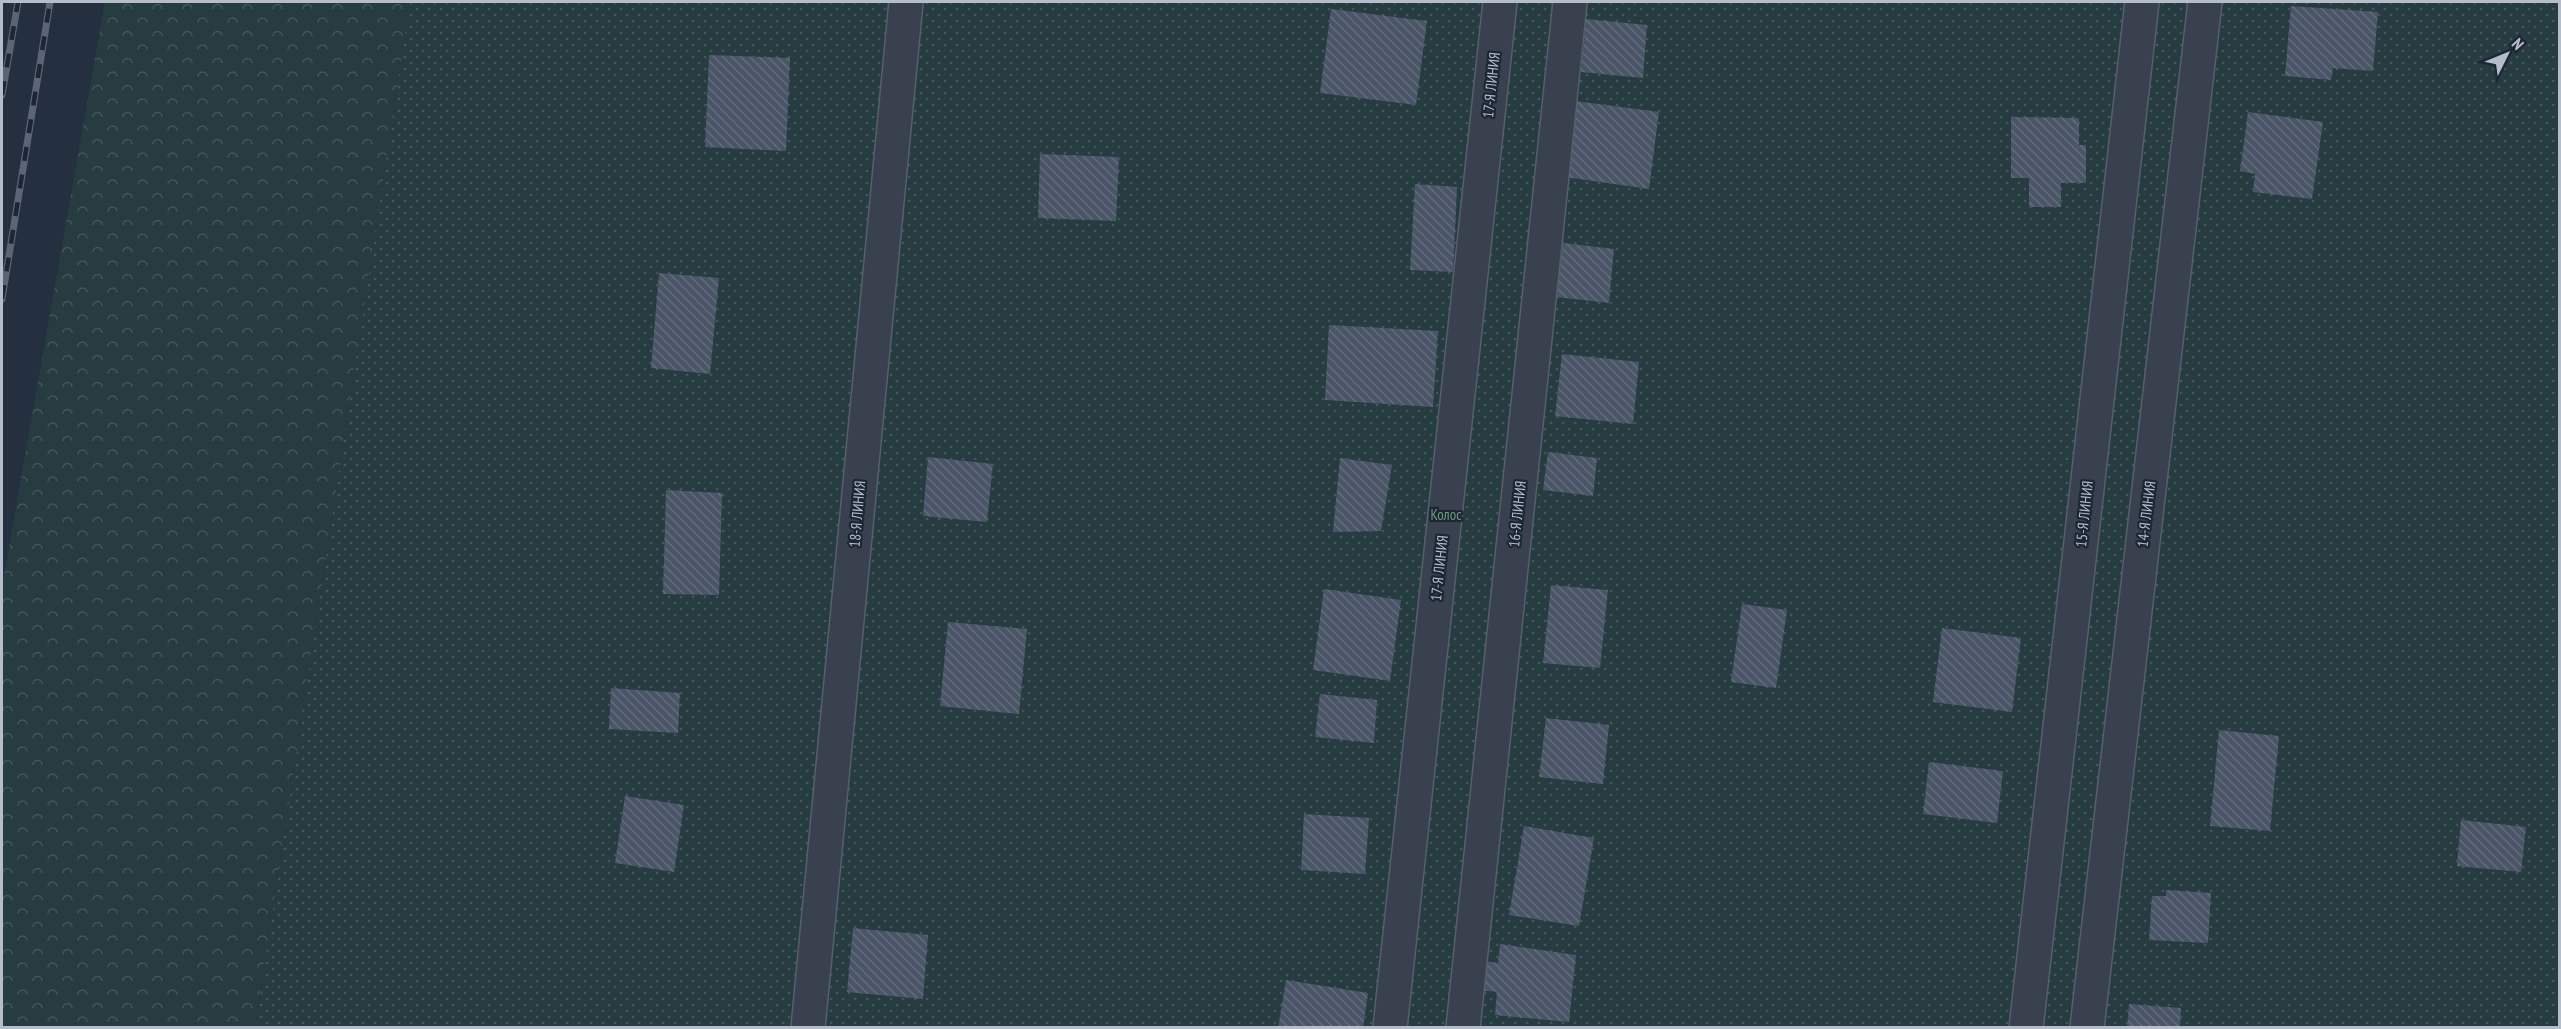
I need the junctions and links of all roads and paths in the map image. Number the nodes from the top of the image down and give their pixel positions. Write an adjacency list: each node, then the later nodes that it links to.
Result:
1 (906, 2): 6 (lane, 18-Я ЛИНИЯ)
2 (1500, 2): 7 (lane, 17-Я ЛИНИЯ)
3 (1570, 2): 8 (lane, 16-Я ЛИНИЯ)
4 (2142, 2): 9 (lane, 15-Я ЛИНИЯ)
5 (2205, 2): 10 (lane, 14-Я ЛИНИЯ)
6 (808, 1028)
7 (1390, 1028)
8 (1463, 1028)
9 (2026, 1028)
10 (2087, 1028)

